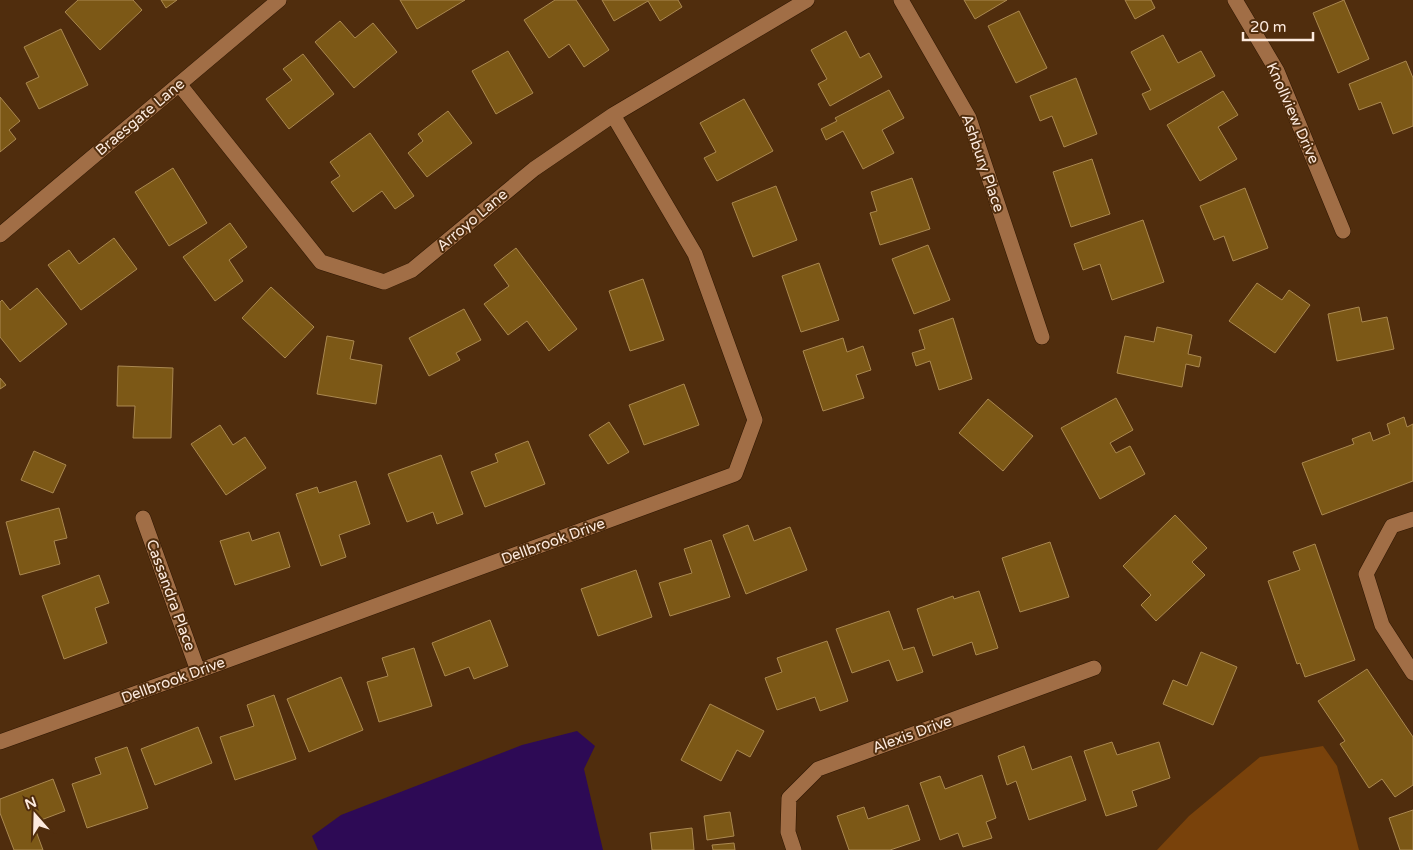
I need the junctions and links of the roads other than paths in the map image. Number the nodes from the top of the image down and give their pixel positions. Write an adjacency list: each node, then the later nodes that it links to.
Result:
1 (279, 0): 5 (street, Braesgate Lane)
2 (807, 0): 6 (street, Arroyo Lane)
3 (901, 0): 9 (street, Ashbury Place)
4 (1235, 0): 7 (street, Knollview Drive)
5 (179, 84): 6 (street, Arroyo Lane); 8 (street, Braesgate Lane)
6 (612, 116): 13 (street, Dellbrook Drive)
7 (1343, 231)
8 (0, 235)
9 (1042, 337)
10 (143, 518): 13 (street, Cassandra Place)
11 (1413, 519): 14 (street)
12 (1094, 668): 16 (street, Alexis Drive)
13 (198, 671): 15 (street, Dellbrook Drive)
14 (1413, 673)
15 (0, 742)
16 (794, 850)

